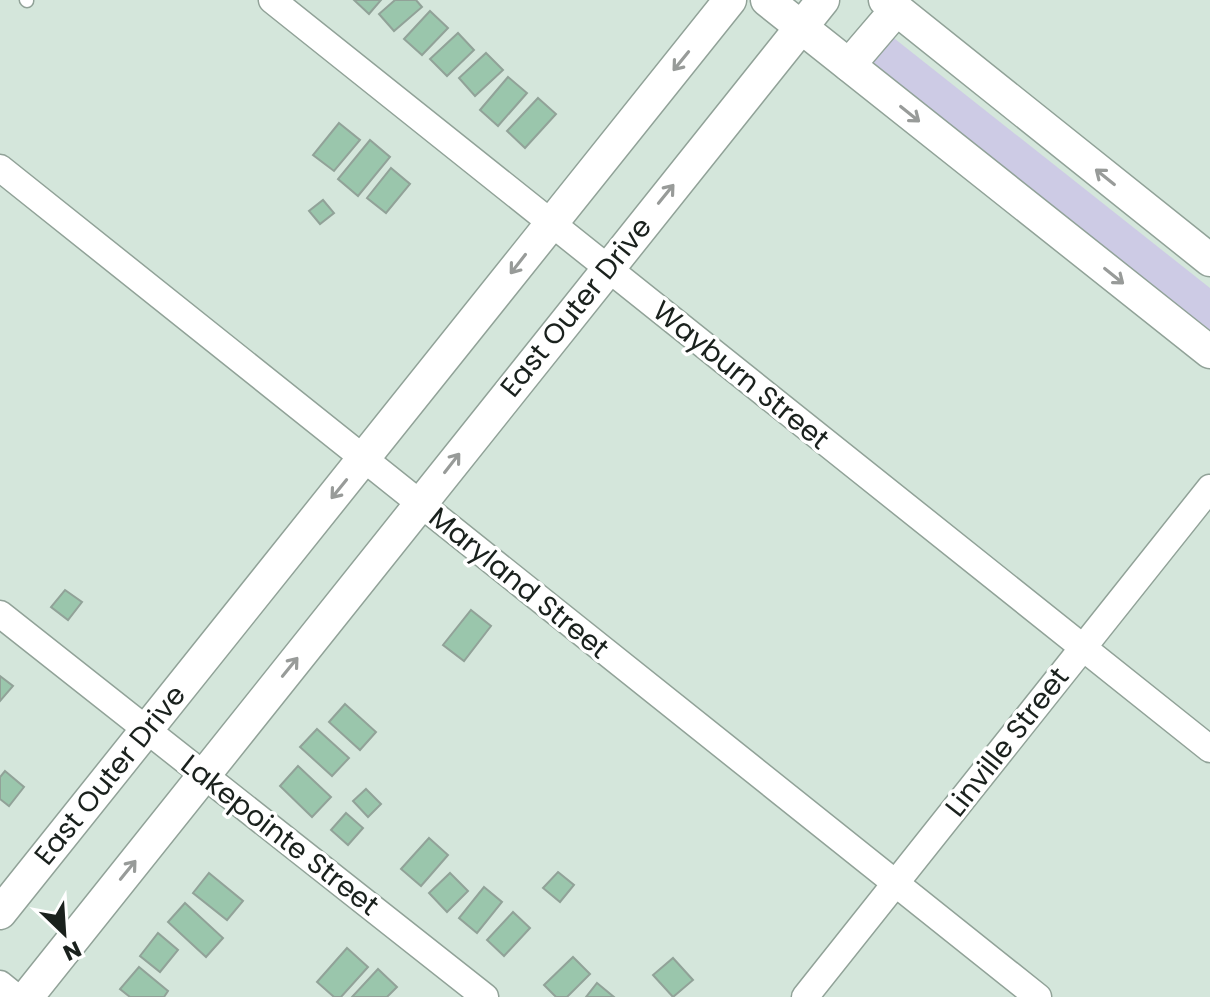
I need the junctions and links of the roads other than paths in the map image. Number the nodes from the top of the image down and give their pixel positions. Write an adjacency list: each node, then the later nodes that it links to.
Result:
1 (272, 0): 9 (street, Wayburn Street)
2 (730, 0): 9 (street, East Outer Drive, one-way to 9)
3 (767, 0): 6 (street)
4 (823, 0): 6 (street, East Outer Drive)
5 (891, 5): 7 (street); 10 (street, one-way to 5)
6 (801, 27): 7 (street); 11 (street, East Outer Drive, one-way to 6)
7 (849, 65): 12 (street, one-way to 12)
8 (0, 168): 13 (street, Maryland Street)
9 (551, 222): 11 (street, Wayburn Street); 13 (street, East Outer Drive, one-way to 13)
10 (1210, 260)
11 (607, 267): 15 (street, East Outer Drive, one-way to 11); 17 (street, Wayburn Street)
12 (1210, 352)
13 (364, 458): 15 (street, Maryland Street); 18 (street, East Outer Drive, one-way to 18)
14 (1210, 488): 17 (street, Linville Street)
15 (420, 503): 20 (street, East Outer Drive, one-way to 15); 21 (street, Maryland Street)
16 (0, 614): 18 (street, Lakepointe Street)
17 (1082, 648): 19 (street, Wayburn Street); 21 (street, Linville Street)
18 (148, 729): 20 (street, Lakepointe Street); 22 (street, East Outer Drive)
19 (1210, 749)
20 (204, 774): 25 (street, East Outer Drive, one-way to 20); 26 (street, Lakepointe Street)
21 (896, 883): 27 (street, Linville Street); 28 (street, Maryland Street)
22 (0, 913)
23 (0, 984): 24 (street)
24 (16, 997)
25 (27, 997)
26 (485, 997)
27 (805, 997)
28 (1038, 997)

